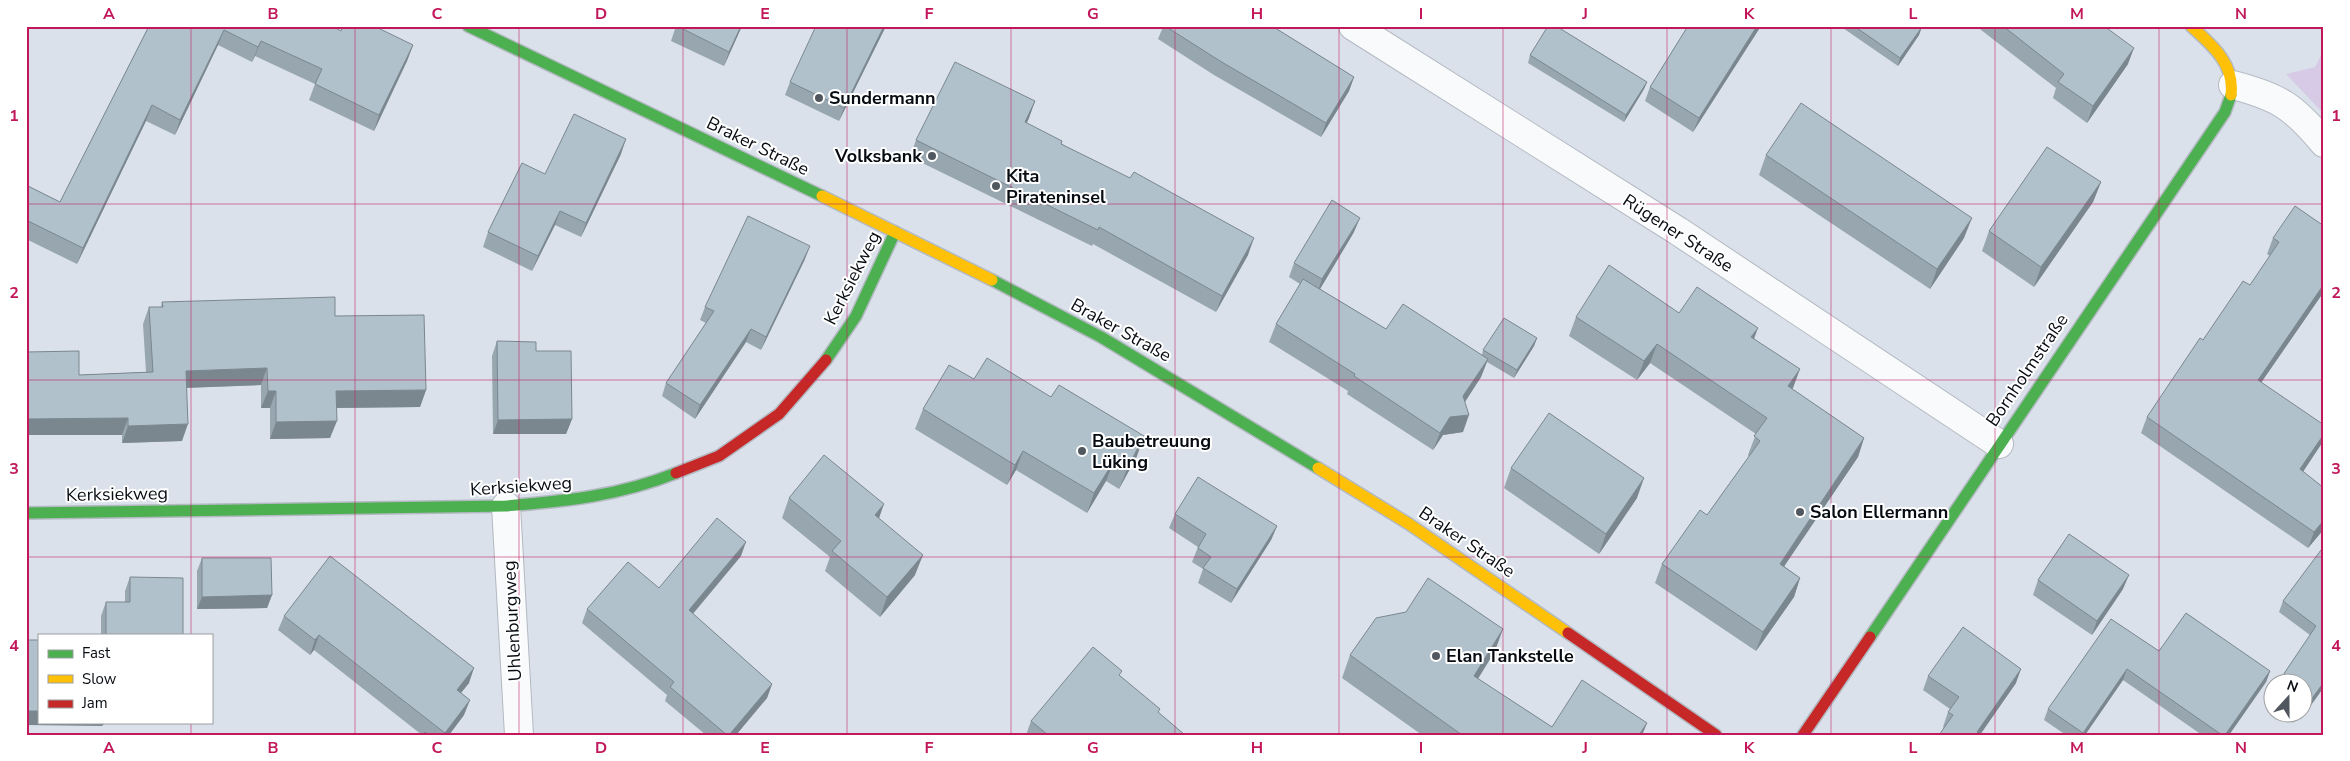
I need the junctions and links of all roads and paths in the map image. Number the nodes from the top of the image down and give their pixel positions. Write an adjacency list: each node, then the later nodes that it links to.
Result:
1 (468, 26): 6 (street, Braker Straße)
2 (1353, 26): 7 (street, Rügener Straße)
3 (2191, 26): 4 (street)
4 (2233, 85): 5 (street); 7 (street, Bornholmstraße)
5 (2324, 143)
6 (895, 232): 8 (street, Kerksiekweg); 11 (street, Braker Straße)
7 (1999, 444): 12 (street, Bornholmstraße)
8 (506, 506): 9 (street, Kerksiekweg); 10 (street, Uhlenburgweg)
9 (26, 513)
10 (519, 735)
11 (1716, 735)
12 (1803, 735)

